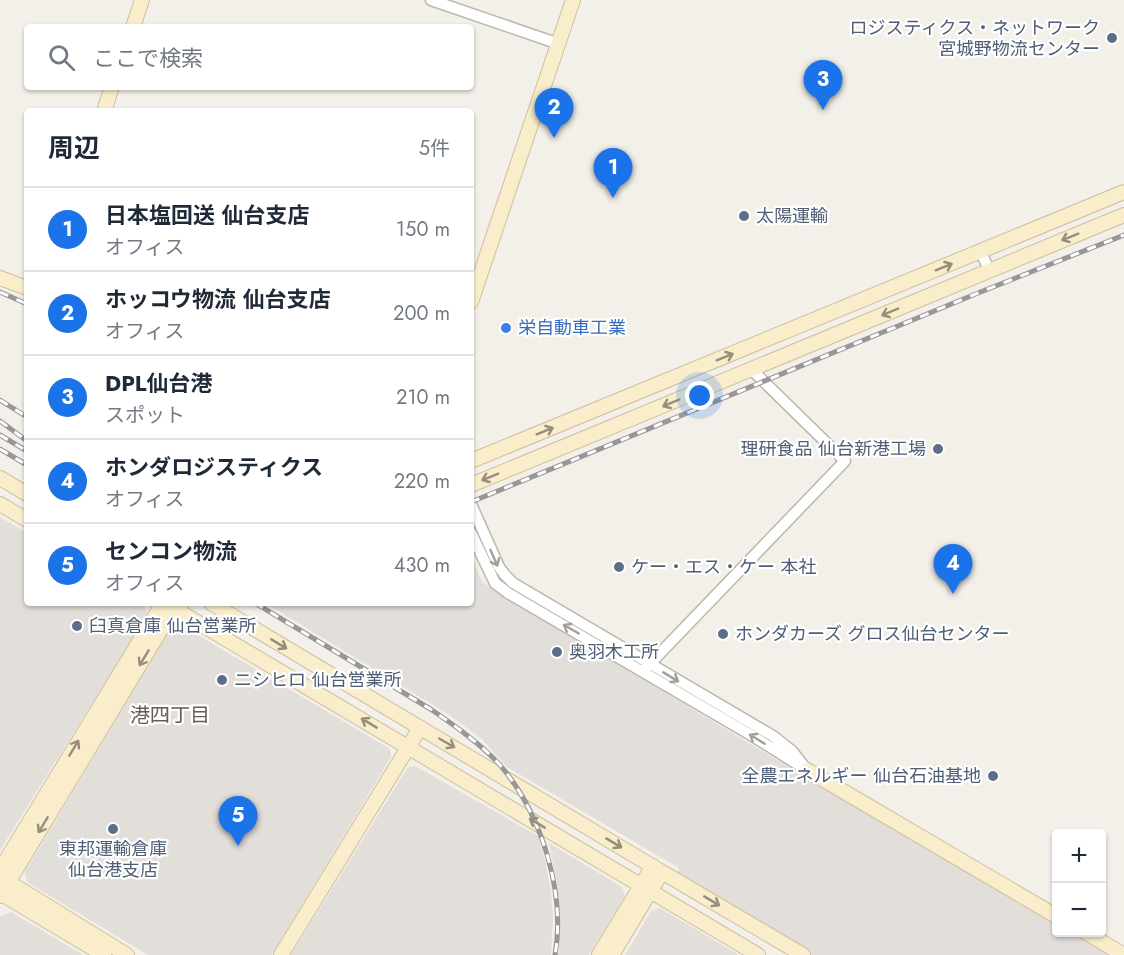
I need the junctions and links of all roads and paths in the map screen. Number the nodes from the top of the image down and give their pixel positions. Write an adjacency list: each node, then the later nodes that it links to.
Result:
1 (142, 0): 4 (street)
2 (431, 0): 5 (street)
3 (573, 0): 5 (street)
4 (134, 24)
5 (559, 44): 14 (street)
6 (111, 90): 7 (street)
7 (105, 108)
8 (1124, 192): 10 (street)
9 (1124, 215): 11 (street, one-way to 11)
10 (981, 252): 11 (street); 16 (street, one-way to 10)
11 (988, 270): 15 (street, one-way to 15)
12 (0, 278): 13 (street)
13 (24, 287)
14 (474, 293)
15 (752, 370): 18 (street, one-way to 18); 28 (street)
16 (474, 460)
17 (0, 478): 19 (street)
18 (474, 484)
19 (24, 492)
20 (0, 504): 22 (street)
21 (474, 511): 28 (street, one-way to 28)
22 (24, 518)
23 (474, 539): 28 (street, one-way to 23)
24 (170, 606): 33 (street, one-way to 24)
25 (170, 606): 34 (street, one-way to 34)
26 (174, 606): 30 (street, one-way to 26)
27 (216, 606): 29 (street, one-way to 29)
28 (647, 668): 31 (street)
29 (420, 728): 30 (street); 32 (street, one-way to 32)
30 (409, 747): 35 (street, one-way to 30); 40 (street)
31 (807, 770): 36 (street)
32 (657, 869): 35 (street); 44 (street, one-way to 44)
33 (0, 870)
34 (2, 888): 38 (street); 39 (street)
35 (646, 888): 41 (street); 42 (street); 43 (street)
36 (1052, 914)
37 (1093, 937): 45 (street)
38 (104, 955)
39 (127, 955)
40 (281, 955)
41 (598, 955)
42 (612, 955)
43 (758, 955)
44 (803, 955)
45 (1124, 955)

